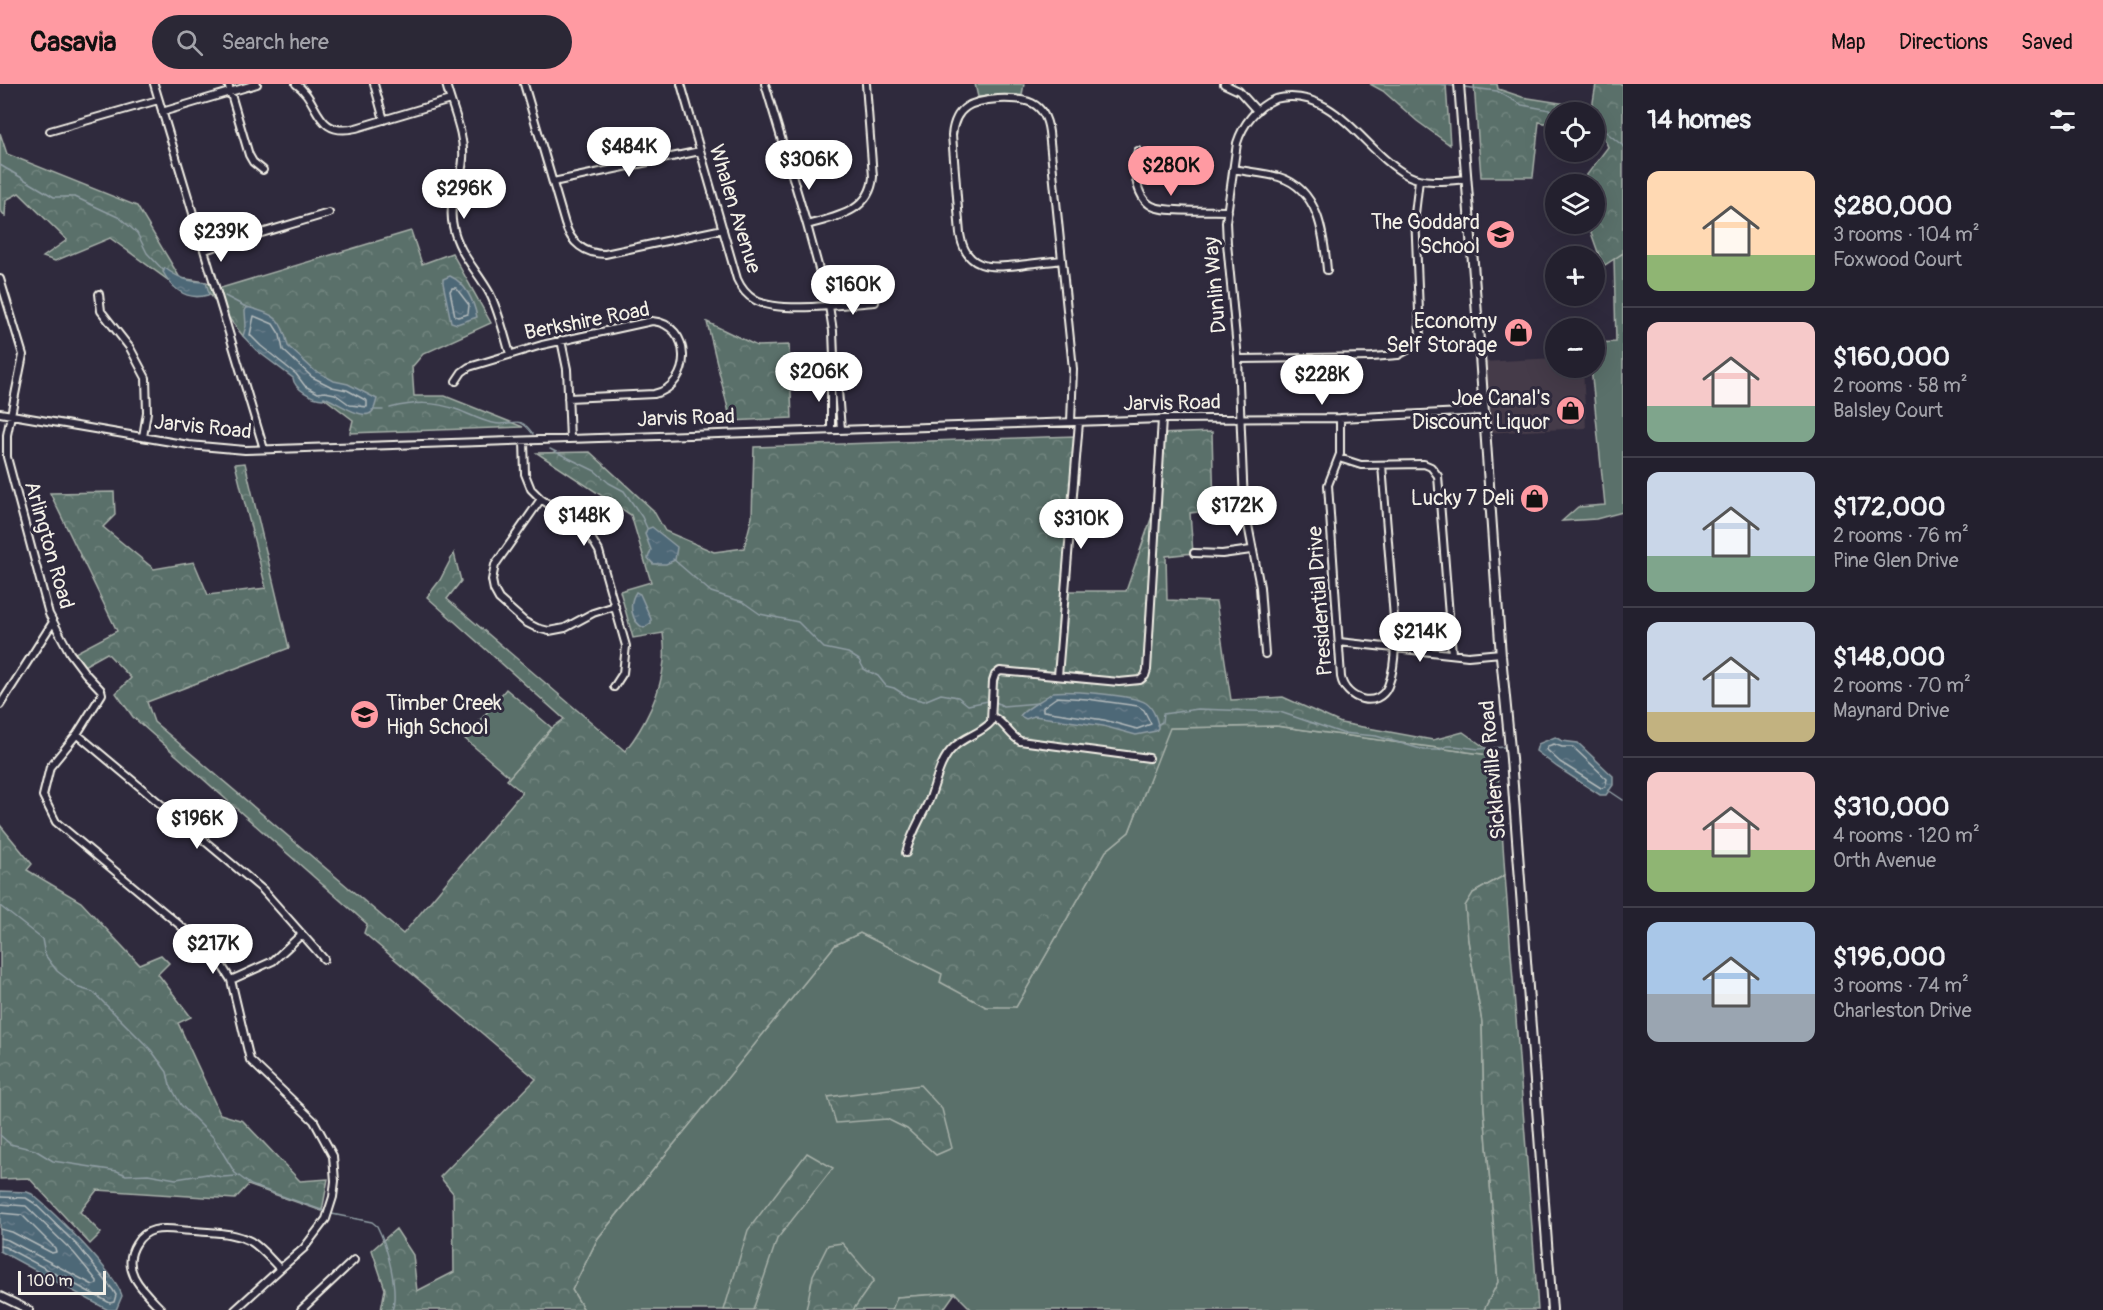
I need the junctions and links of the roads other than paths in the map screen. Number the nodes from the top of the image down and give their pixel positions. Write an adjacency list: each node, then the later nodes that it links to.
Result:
1 (154, 84): 14 (street)
2 (228, 84): 13 (street)
3 (257, 84): 13 (street)
4 (296, 84): 18 (street)
5 (374, 84): 18 (street)
6 (446, 84): 15 (street)
7 (524, 84): 26 (street)
8 (681, 84): 20 (street, Whalen Avenue)
9 (765, 84): 29 (street)
10 (866, 84): 29 (street)
11 (1224, 84): 16 (street)
12 (1459, 84): 24 (main road, Sicklerville Road)
13 (230, 92): 17 (street); 22 (street)
14 (158, 100): 17 (street); 19 (street)
15 (450, 100): 18 (street); 39 (street)
16 (1257, 111): 23 (street, Dunlin Way); 25 (street, Dunlin Way)
17 (162, 112): 31 (street)
18 (384, 120)
19 (50, 131)
20 (700, 151): 26 (street); 30 (street, Whalen Avenue)
21 (1138, 151): 27 (street)
22 (263, 170)
23 (1233, 170): 27 (street, Dunlin Way); 33 (street)
24 (1466, 179): 25 (street, Dunlin Way); 44 (main road, Sicklerville Road)
25 (1419, 180): 40 (street)
26 (553, 182): 30 (street)
27 (1228, 211): 40 (street, Dunlin Way)
28 (329, 213): 31 (street)
29 (807, 225): 37 (street)
30 (723, 229): 37 (street, Whalen Avenue)
31 (204, 250): 57 (street)
32 (1062, 261): 32 (street); 50 (street)
33 (1327, 270)
34 (0, 279): 46 (street, Arlington Road)
35 (99, 294): 54 (street)
36 (875, 302): 37 (street, Whalen Avenue)
37 (829, 306): 42 (street)
38 (561, 340): 39 (street, Berkshire Road); 43 (street); 43 (street, Berkshire Road)
39 (510, 354): 41 (street, Berkshire Road)
40 (1238, 359): 47 (street, Dunlin Way)
41 (456, 381)
42 (835, 382): 52 (street); 53 (street)
43 (568, 398): 55 (street)
44 (1483, 411): 48 (street, Jarvis Road); 67 (main road, Sicklerville Road)
45 (0, 413): 46 (street, Jarvis Road)
46 (12, 415): 54 (street, Jarvis Road); 64 (street, Arlington Road)
47 (1240, 418): 48 (street, Jarvis Road); 49 (street, Jarvis Road); 61 (street, Dunlin Way)
48 (1340, 418): 58 (street, Presidential Drive)
49 (1162, 419): 51 (street, Jarvis Road); 70 (street)
50 (1071, 422): 51 (street, Jarvis Road); 53 (street, Jarvis Road)
51 (1079, 422): 70 (street)
52 (831, 430): 53 (street, Jarvis Road); 55 (street, Jarvis Road)
53 (841, 430)
54 (143, 437): 57 (street, Jarvis Road)
55 (570, 439): 56 (street, Jarvis Road)
56 (524, 441): 57 (street, Jarvis Road); 60 (street)
57 (264, 449)
58 (1339, 458): 59 (street); 65 (street, Presidential Drive)
59 (1382, 465): 66 (street, Presidential Drive); 69 (street)
60 (541, 499): 63 (street); 63 (street)
61 (1251, 550): 62 (street); 68 (street, Dunlin Way)
62 (1194, 553)
63 (615, 606): 71 (street)
64 (53, 622): 72 (street); 74 (street, Arlington Road)
65 (1339, 642): 66 (street); 66 (street, Presidential Drive)
66 (1394, 648): 69 (street)
67 (1501, 653): 69 (street); 87 (main road, Sicklerville Road)
68 (1265, 654)
69 (1452, 654)
70 (1058, 676): 73 (street)
71 (614, 687)
72 (0, 705)
73 (993, 717): 75 (street); 76 (street)
74 (77, 734): 77 (street); 79 (street)
75 (1149, 758)
76 (906, 854)
77 (302, 934): 78 (street); 79 (street)
78 (324, 959)
79 (231, 980): 81 (street)
80 (354, 1260): 86 (street)
81 (280, 1269): 84 (street); 85 (street)
82 (0, 1296): 83 (street)
83 (29, 1310)
84 (162, 1310)
85 (235, 1310)
86 (301, 1310)
87 (1552, 1310)

